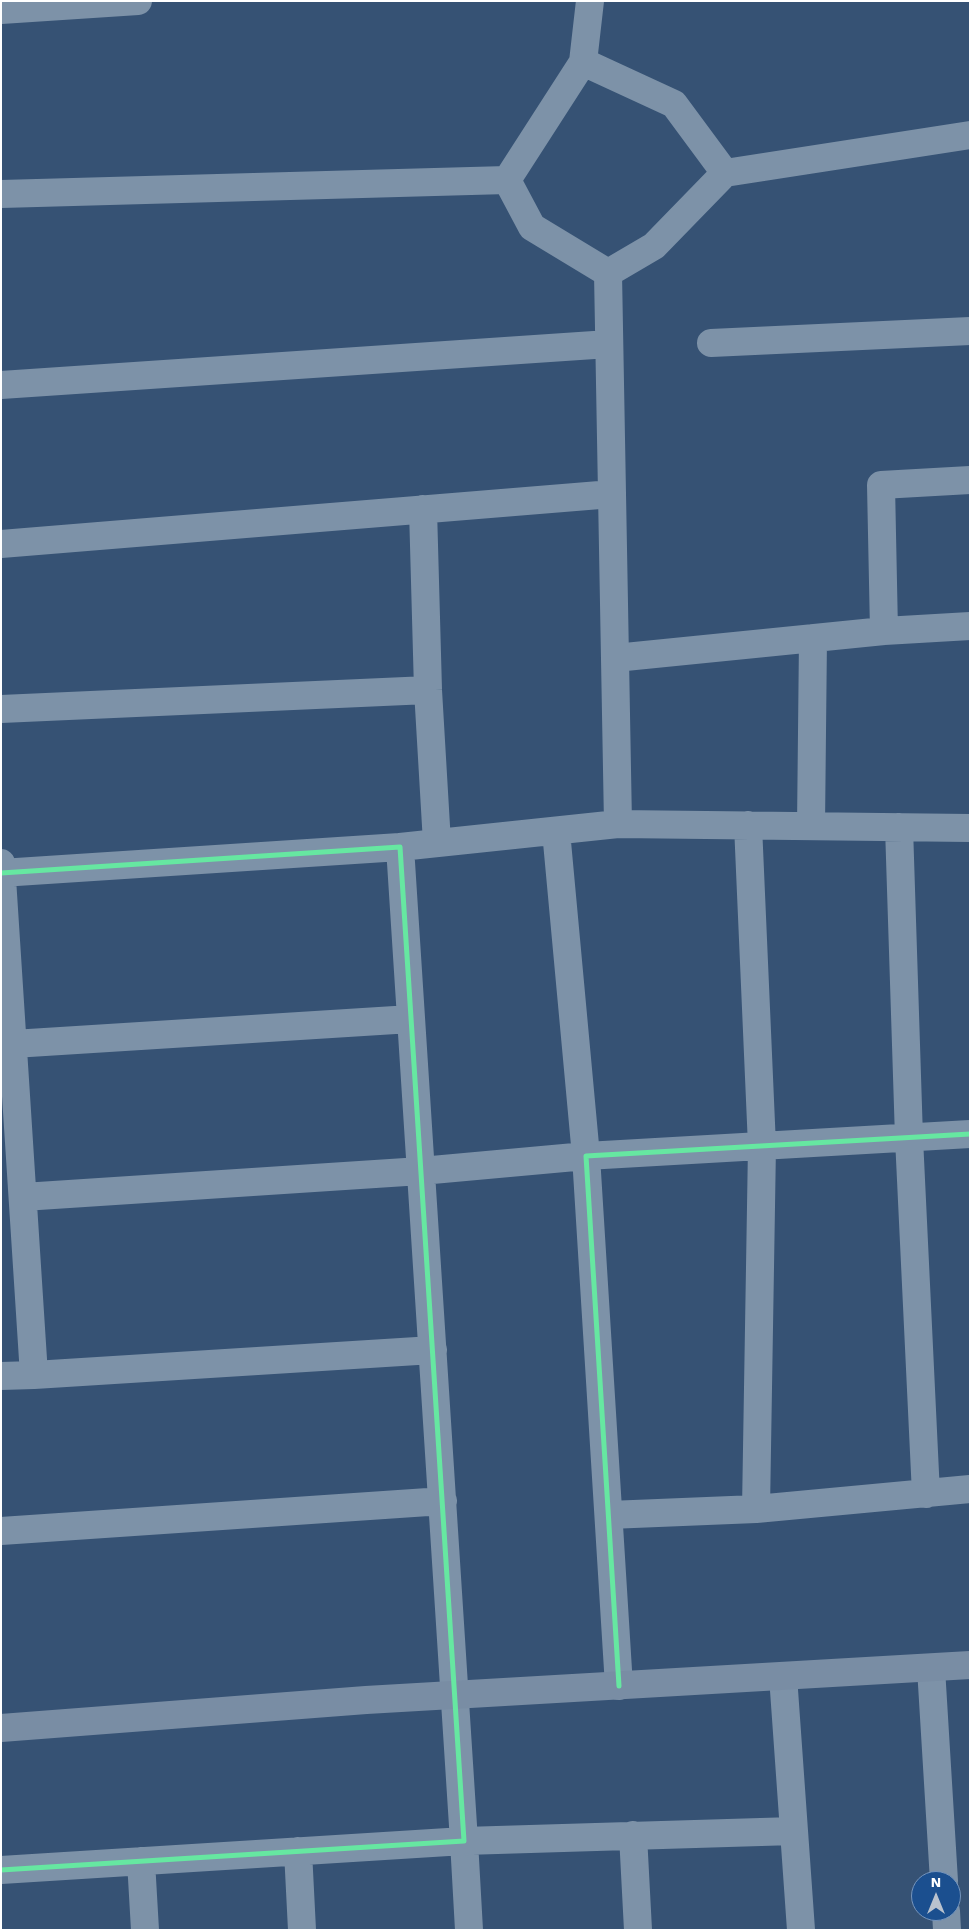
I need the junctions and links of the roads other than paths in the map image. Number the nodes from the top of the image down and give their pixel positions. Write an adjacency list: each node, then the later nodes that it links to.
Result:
1 (138, 1): 3 (street)
2 (590, 1): 4 (street)
3 (1, 10)
4 (583, 62): 6 (street); 7 (street)
5 (970, 135): 6 (street)
6 (725, 173): 9 (street)
7 (507, 180): 8 (street); 9 (street)
8 (1, 194)
9 (608, 273): 12 (street)
10 (970, 331): 11 (street)
11 (711, 343)
12 (609, 344): 13 (street); 15 (street)
13 (1, 385)
14 (970, 480): 19 (street)
15 (612, 494): 16 (street); 21 (street)
16 (423, 509): 17 (street); 22 (street)
17 (1, 544)
18 (970, 626): 19 (street)
19 (884, 631): 20 (street)
20 (812, 638): 21 (street); 26 (street)
21 (615, 658): 24 (street)
22 (428, 690): 23 (street); 30 (street)
23 (1, 710)
24 (618, 824): 25 (street); 29 (street)
25 (748, 825): 26 (street); 38 (street)
26 (811, 826): 27 (street)
27 (899, 827): 28 (street); 37 (street)
28 (970, 828)
29 (556, 831): 30 (street); 39 (street)
30 (437, 843): 31 (street)
31 (400, 847): 33 (street); 34 (street)
32 (1, 862): 33 (street)
33 (2, 873): 35 (street)
34 (411, 1018): 35 (street); 40 (street)
35 (13, 1044): 41 (street)
36 (970, 1134): 37 (street)
37 (909, 1138): 38 (street); 46 (street)
38 (762, 1146): 39 (street); 48 (street)
39 (586, 1156): 40 (street); 49 (street)
40 (421, 1172): 41 (street); 42 (street)
41 (23, 1197): 43 (street)
42 (433, 1350): 43 (street); 47 (street)
43 (34, 1375): 44 (street)
44 (1, 1376)
45 (970, 1489): 46 (street)
46 (926, 1494): 48 (street)
47 (443, 1501): 50 (street); 55 (street)
48 (756, 1509): 49 (street)
49 (609, 1515): 54 (street)
50 (1, 1531)
51 (970, 1666): 52 (street)
52 (931, 1668): 53 (street); 63 (street)
53 (783, 1676): 54 (street); 57 (street)
54 (620, 1686): 55 (street)
55 (455, 1695): 56 (street); 59 (street)
56 (1, 1728)
57 (794, 1831): 58 (street); 68 (street)
58 (633, 1835): 59 (street); 67 (street)
59 (464, 1841): 60 (street); 66 (street)
60 (298, 1851): 61 (street); 65 (street)
61 (141, 1862): 62 (street); 64 (street)
62 (1, 1870)
63 (943, 1871)
64 (145, 1930)
65 (302, 1930)
66 (469, 1930)
67 (638, 1930)
68 (800, 1930)

